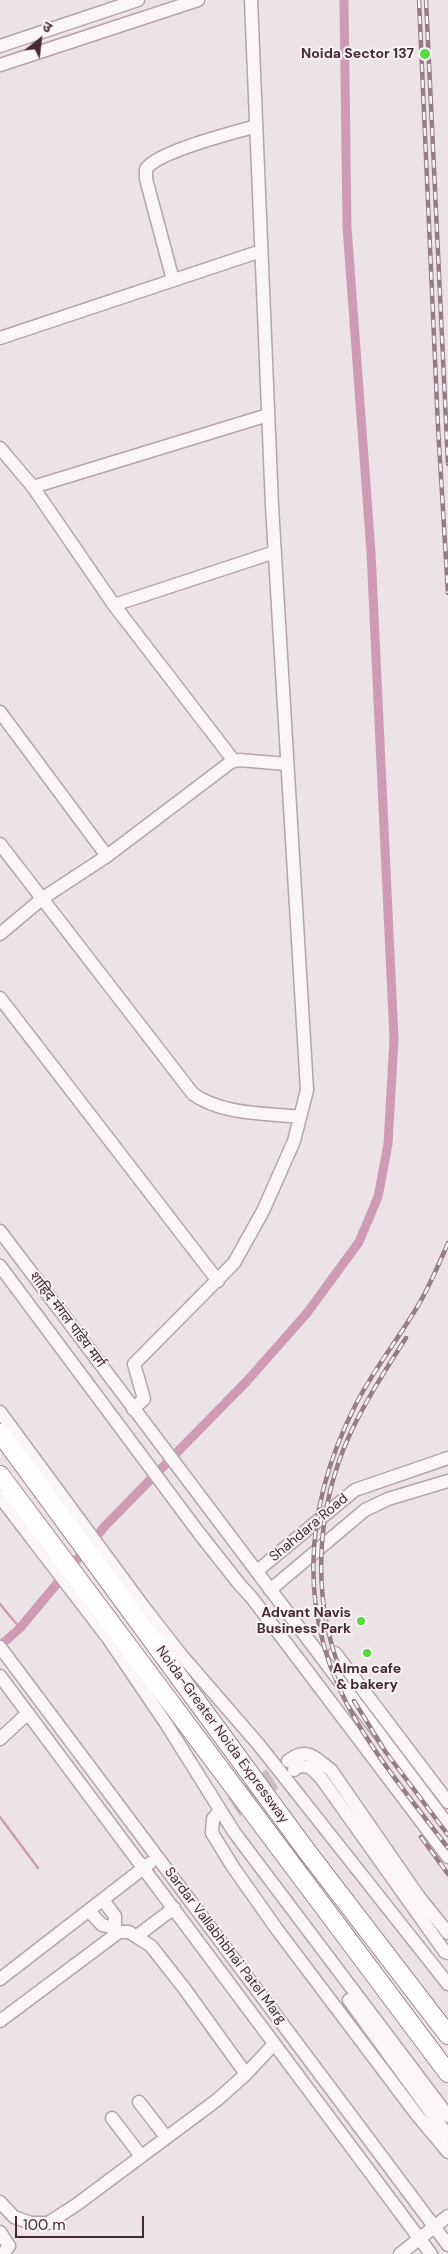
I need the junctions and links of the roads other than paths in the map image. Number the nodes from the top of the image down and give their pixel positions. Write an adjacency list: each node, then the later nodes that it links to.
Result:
1 (138, 0): 4 (street)
2 (198, 0): 5 (street)
3 (251, 0): 6 (street)
4 (0, 46)
5 (0, 65)
6 (256, 126): 7 (street); 8 (street)
7 (262, 251): 8 (street); 10 (street)
8 (173, 280): 9 (street)
9 (0, 338)
10 (268, 415): 12 (street); 13 (street)
11 (0, 448): 12 (street)
12 (33, 487): 14 (street)
13 (274, 552): 14 (street); 17 (street)
14 (114, 605): 16 (street)
15 (0, 712): 19 (street)
16 (234, 761): 17 (street); 19 (street)
17 (287, 764): 23 (street)
18 (0, 844): 20 (street)
19 (107, 856): 20 (street)
20 (43, 898): 21 (street); 23 (street)
21 (0, 934)
22 (0, 998): 26 (street)
23 (300, 1117): 26 (street)
24 (0, 1231): 27 (street, शाहिद मंगल पांडेय मार्ग)
25 (0, 1266): 28 (street)
26 (218, 1281): 30 (street)
27 (57, 1306): 28 (street); 30 (street, शाहिद मंगल पांडेय मार्ग)
28 (38, 1318): 49 (street)
29 (0, 1412): 35 (street)
30 (136, 1412): 38 (street, शाहिद मंगल पांडेय मार्ग)
31 (0, 1433): 35 (highway, Noida-Greater Noida Expressway)
32 (448, 1458): 38 (street, Shahdara Road)
33 (0, 1475): 37 (highway, Noida-Greater Noida Expressway)
34 (448, 1481): 39 (street, Shahdara Road)
35 (47, 1487): 40 (highway, Noida-Greater Noida Expressway)
36 (0, 1497): 37 (street)
37 (22, 1514): 41 (highway, Noida-Greater Noida Expressway)
38 (257, 1571): 39 (street, शाहिद मंगल पांडेय मार्ग)
39 (270, 1590): 48 (street, शाहिद मंगल पांडेय मार्ग)
40 (138, 1610): 61 (street); 63 (highway, Noida-Greater Noida Expressway)
41 (112, 1634): 65 (highway, Noida-Greater Noida Expressway); 68 (street)
42 (0, 1647): 50 (street, Sardar Vallabhbhai Patel Marg)
43 (335, 1653): 47 (street)
44 (0, 1676): 45 (street, Sardar Vallabhbhai Patel Marg)
45 (26, 1712): 46 (street); 52 (street, Sardar Vallabhbhai Patel Marg)
46 (0, 1739)
47 (448, 1802)
48 (445, 1816)
49 (443, 1841): 51 (street)
50 (158, 1857): 52 (street); 76 (street, Sardar Vallabhbhai Patel Marg)
51 (448, 1857)
52 (144, 1868): 53 (street); 54 (street, Sardar Vallabhbhai Patel Marg)
53 (103, 1900): 55 (street); 56 (street)
54 (174, 1908): 58 (street); 64 (street, Sardar Vallabhbhai Patel Marg)
55 (89, 1911): 56 (street); 60 (street)
56 (117, 1930): 58 (street); 62 (street)
57 (448, 1933): 59 (street)
58 (137, 1936): 66 (street)
59 (448, 1953)
60 (0, 1979)
61 (448, 1984)
62 (0, 2021)
63 (448, 2035)
64 (274, 2044): 66 (street); 78 (street, Sardar Vallabhbhai Patel Marg)
65 (448, 2073)
66 (246, 2074): 71 (street)
67 (139, 2102): 71 (street)
68 (448, 2116)
69 (112, 2118): 73 (street)
70 (448, 2136): 72 (street)
71 (166, 2137): 73 (street)
72 (448, 2152)
73 (141, 2156): 74 (street)
74 (0, 2202)
75 (448, 2216): 76 (street)
76 (435, 2228): 78 (street); 79 (street, Sardar Vallabhbhai Patel Marg)
77 (0, 2232): 81 (street)
78 (420, 2239): 80 (street, Sardar Vallabhbhai Patel Marg); 82 (street)
79 (446, 2240): 80 (street)
80 (427, 2253)
81 (3, 2254)
82 (400, 2254)

